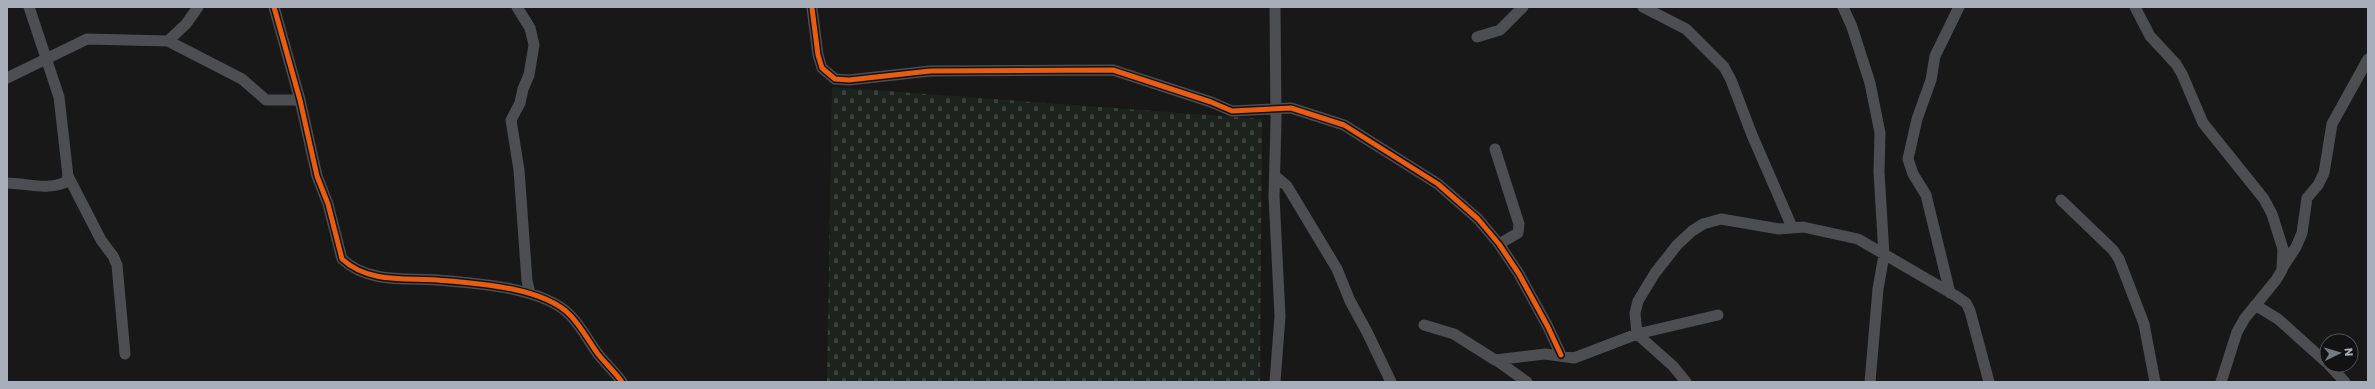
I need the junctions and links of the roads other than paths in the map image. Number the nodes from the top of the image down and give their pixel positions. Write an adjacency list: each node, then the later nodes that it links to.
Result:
1 (29, 7): 15 (street)
2 (198, 7): 13 (street)
3 (274, 7): 17 (street)
4 (517, 7): 28 (street)
5 (1275, 7): 18 (street)
6 (1523, 7): 12 (street)
7 (1643, 7): 24 (street)
8 (1843, 7): 26 (street)
9 (1959, 7): 29 (street)
10 (2135, 7): 27 (street)
11 (812, 8): 18 (street)
12 (1477, 36)
13 (168, 41): 15 (street); 17 (street)
14 (2368, 59): 27 (street)
15 (46, 60): 16 (street); 20 (street)
16 (7, 78)
17 (300, 100): 28 (street)
18 (1276, 108): 21 (street); 25 (street)
19 (1495, 149): 25 (street)
20 (68, 176): 22 (street); 34 (street)
21 (1275, 176): 40 (street); 41 (street)
22 (7, 183)
23 (2061, 200): 46 (street)
24 (1792, 227): 26 (street); 33 (street)
25 (1499, 244): 35 (street)
26 (1884, 255): 29 (street); 44 (street)
27 (2282, 270): 30 (street)
28 (530, 293): 39 (street)
29 (1950, 293): 45 (street)
30 (2255, 305): 36 (street); 47 (street)
31 (1718, 315): 33 (street)
32 (1424, 325): 37 (street)
33 (1637, 334): 35 (street); 43 (street)
34 (125, 354)
35 (1561, 355): 37 (street)
36 (2319, 356)
37 (1495, 360): 42 (street)
38 (2336, 373): 48 (street)
39 (622, 382)
40 (1275, 382)
41 (1391, 382)
42 (1527, 382)
43 (1686, 382)
44 (1870, 382)
45 (1989, 382)
46 (2155, 382)
47 (2221, 382)
48 (2345, 382)

